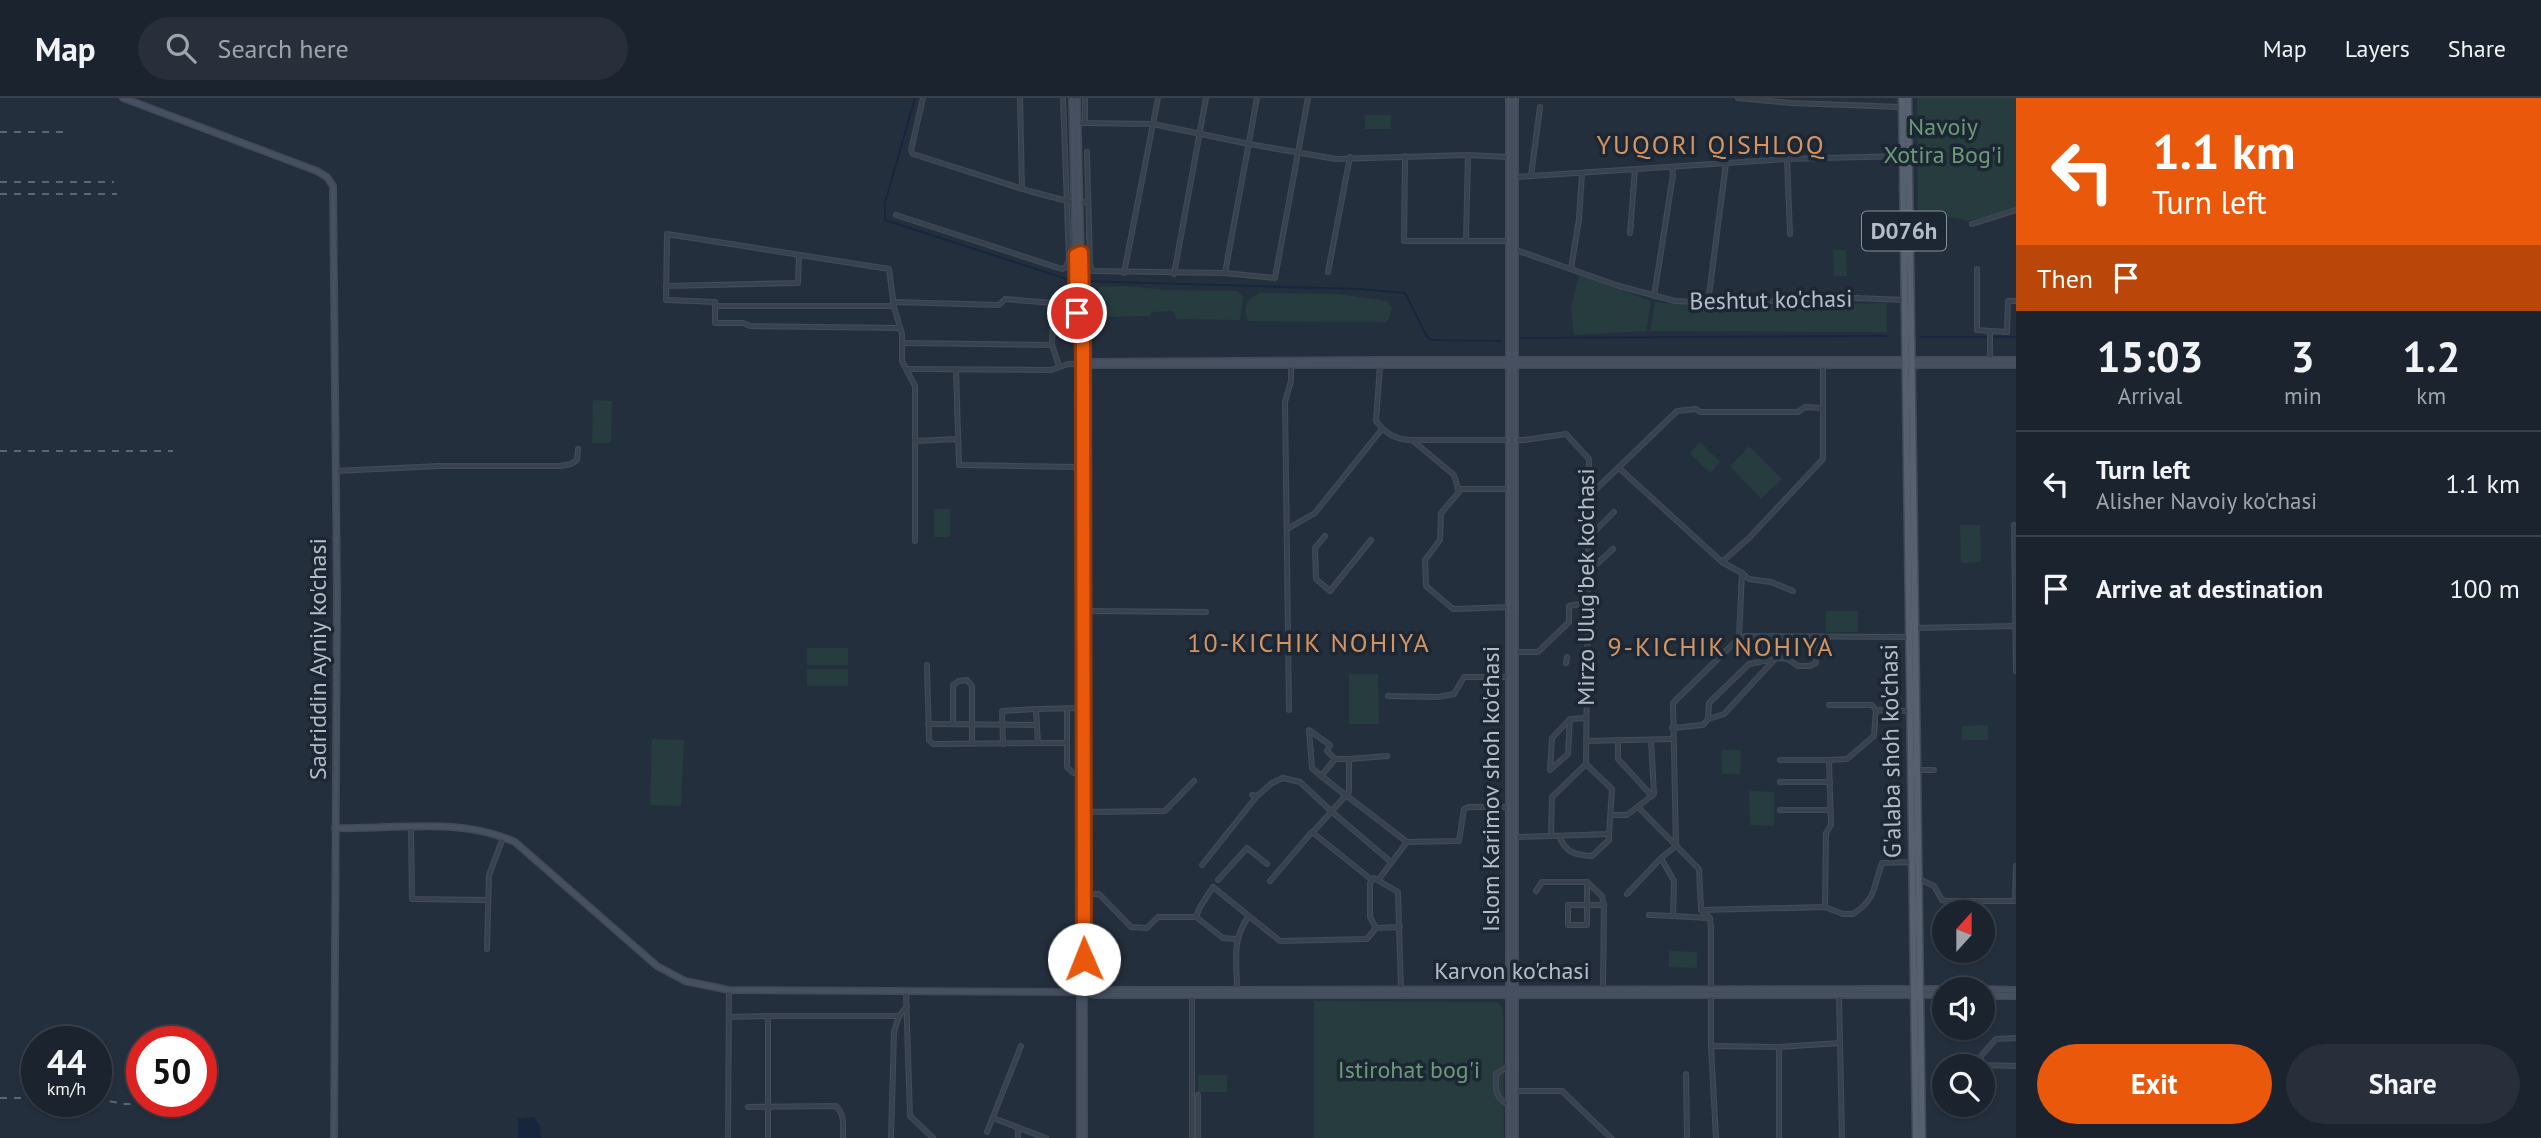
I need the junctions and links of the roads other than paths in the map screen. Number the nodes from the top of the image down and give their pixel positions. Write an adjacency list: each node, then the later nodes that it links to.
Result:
1 (123, 98): 94 (main road, Sadriddin Ayniy ko'chasi)
2 (923, 98): 37 (street)
3 (1020, 98): 37 (street)
4 (1063, 98): 38 (street)
5 (1074, 98): 19 (main road)
6 (1085, 98): 18 (street)
7 (1158, 98): 20 (street)
8 (1206, 98): 21 (street)
9 (1257, 98): 22 (street)
10 (1308, 98): 24 (street)
11 (1509, 98): 29 (main road, Islom Karimov shoh ko'chasi)
12 (1515, 98): 29 (main road, Islom Karimov shoh ko'chasi)
13 (1738, 98): 17 (street)
14 (1902, 98): 17 (main road, D076h)
15 (1908, 98): 74 (main road, D076h)
16 (1540, 107): 35 (street)
17 (1902, 107): 27 (main road, D076h)
18 (1085, 122): 19 (street); 20 (street)
19 (1075, 123): 40 (main road)
20 (1153, 124): 21 (street); 56 (street)
21 (1200, 134): 22 (street); 58 (street)
22 (1249, 144): 24 (street); 57 (street)
23 (1087, 152): 39 (street)
24 (1299, 153): 28 (street); 57 (street)
25 (1468, 155): 26 (street); 29 (street); 46 (street)
26 (1405, 156): 28 (street); 46 (street)
27 (1903, 156): 30 (street); 62 (main road, D076h)
28 (1350, 157): 55 (street)
29 (1511, 157): 36 (main road, Islom Karimov shoh ko'chasi); 47 (main road, Islom Karimov shoh ko'chasi)
30 (1787, 159): 31 (street); 45 (street)
31 (1726, 163): 32 (street); 64 (street)
32 (1672, 167): 33 (street); 61 (street)
33 (1635, 169): 34 (street); 44 (street)
34 (1582, 173): 35 (street); 53 (street)
35 (1531, 176): 36 (street)
36 (1514, 177): 47 (main road, Islom Karimov shoh ko'chasi)
37 (1022, 189): 38 (street)
38 (1066, 201): 40 (street); 52 (street)
39 (1088, 202): 40 (street); 48 (street)
40 (1077, 204): 50 (main road)
41 (2016, 210): 43 (street)
42 (896, 215): 52 (street)
43 (1972, 224)
44 (1630, 233)
45 (1790, 234)
46 (1466, 241): 47 (street)
47 (1511, 241): 49 (main road, Islom Karimov shoh ko'chasi); 72 (main road, Islom Karimov shoh ko'chasi)
48 (1089, 249): 50 (street); 56 (street)
49 (1514, 249): 53 (street, Beshtut ko'chasi); 72 (main road, Islom Karimov shoh ko'chasi)
50 (1078, 254): 52 (street); 60 (main road)
51 (799, 255): 59 (street); 59 (street); 65 (street)
52 (1069, 259)
53 (1571, 269): 61 (street, Beshtut ko'chasi)
54 (1977, 269): 68 (street)
55 (1328, 272)
56 (1124, 273): 58 (street)
57 (1226, 273): 58 (street)
58 (1174, 274)
59 (666, 286): 66 (street)
60 (1079, 288): 71 (main road); 80 (main road)
61 (1654, 297): 64 (street, Beshtut ko'chasi)
62 (1905, 300): 64 (street, Beshtut ko'chasi); 74 (main road, D076h)
63 (2016, 301): 68 (street)
64 (1707, 303)
65 (893, 304): 66 (street); 67 (street); 70 (street)
66 (715, 306): 67 (street)
67 (900, 328): 69 (street)
68 (1990, 332): 78 (street)
69 (902, 343): 70 (street); 82 (street)
70 (1052, 345): 81 (street)
71 (1083, 349): 75 (main road); 80 (main road)
72 (1511, 362): 73 (main road); 77 (main road); 89 (main road, Islom Karimov shoh ko'chasi)
73 (1823, 362): 74 (main road); 85 (street)
74 (1908, 362): 78 (main road); 116 (main road, G'alaba shoh ko'chasi); 118 (main road, G'alaba shoh ko'chasi)
75 (1096, 363): 76 (main road); 80 (main road); 84 (main road)
76 (1291, 363): 77 (main road); 101 (street)
77 (1380, 363): 86 (street)
78 (1990, 363): 79 (main road)
79 (2016, 363)
80 (1082, 364): 81 (street); 84 (main road); 92 (main road)
81 (1059, 366): 83 (street)
82 (908, 369): 83 (street); 90 (street)
83 (956, 369): 87 (street)
84 (1083, 382): 106 (main road)
85 (1822, 408): 93 (street); 107 (street)
86 (1382, 429): 88 (street); 101 (street)
87 (958, 439): 90 (street); 92 (street)
88 (1412, 440): 89 (street); 95 (street)
89 (1511, 440): 96 (main road, Islom Karimov shoh ko'chasi); 97 (street, Mirzo Ulug'bek ko'chasi)
90 (915, 441): 104 (street)
91 (578, 449): 94 (street)
92 (1079, 467): 106 (main road)
93 (1619, 468): 97 (street); 107 (street, Mirzo Ulug'bek ko'chasi)
94 (336, 471): 177 (main road, Sadriddin Ayniy ko'chasi)
95 (1458, 489): 96 (street); 112 (street)
96 (1511, 489): 112 (main road, Islom Karimov shoh ko'chasi)
97 (1588, 498): 100 (street, Mirzo Ulug'bek ko'chasi)
98 (1614, 512): 100 (street)
99 (2014, 525): 115 (street)
100 (1588, 527): 108 (street, Mirzo Ulug'bek ko'chasi)
101 (1287, 529): 134 (street)
102 (1325, 536): 103 (street)
103 (1371, 540)
104 (915, 541)
105 (1613, 549): 108 (street)
106 (1082, 556): 113 (main road); 127 (main road)
107 (1722, 562): 109 (street, Mirzo Ulug'bek ko'chasi)
108 (1587, 573): 111 (street, Mirzo Ulug'bek ko'chasi)
109 (1742, 573): 110 (street, Mirzo Ulug'bek ko'chasi); 119 (street)
110 (1793, 591)
111 (1587, 603): 121 (street); 137 (street, Mirzo Ulug'bek ko'chasi)
112 (1511, 607): 121 (main road, Islom Karimov shoh ko'chasi); 128 (main road, Islom Karimov shoh ko'chasi)
113 (1084, 611): 114 (street); 127 (main road)
114 (1206, 612)
115 (2015, 626): 116 (street); 120 (street)
116 (1915, 628): 160 (main road, G'alaba shoh ko'chasi)
117 (1815, 636): 118 (street); 119 (street); 123 (street)
118 (1909, 637): 136 (main road, G'alaba shoh ko'chasi)
119 (1738, 638): 145 (street)
120 (2016, 644): 126 (street)
121 (1514, 652): 128 (main road, Islom Karimov shoh ko'chasi)
122 (1567, 657): 124 (street)
123 (1774, 660): 139 (street); 139 (street)
124 (1566, 663)
125 (927, 665): 140 (street)
126 (2016, 671)
127 (1082, 672): 132 (main road); 174 (main road)
128 (1511, 677): 129 (street); 169 (main road, Islom Karimov shoh ko'chasi)
129 (1388, 696)
130 (1829, 705): 135 (street)
131 (1067, 708): 132 (street); 133 (street); 153 (street)
132 (1080, 708): 162 (main road)
133 (1036, 709): 143 (street); 144 (street)
134 (1289, 710)
135 (1876, 710): 136 (street); 157 (street)
136 (1910, 711): 188 (main road, G'alaba shoh ko'chasi)
137 (1586, 718): 138 (street); 149 (street, Mirzo Ulug'bek ko'chasi)
138 (1570, 719): 138 (street)
139 (1707, 719): 145 (street)
140 (928, 724): 141 (street); 151 (street)
141 (953, 724): 142 (street); 142 (street)
142 (972, 724): 143 (street); 151 (street)
143 (1002, 724): 144 (street); 152 (street)
144 (1037, 725): 150 (street)
145 (1672, 728): 146 (street)
146 (1673, 739): 148 (street); 185 (street)
147 (1618, 740): 148 (street); 149 (street); 168 (street)
148 (1651, 740): 168 (street)
149 (1586, 741): 159 (street, Mirzo Ulug'bek ko'chasi)
150 (1038, 743): 152 (street); 153 (street)
151 (972, 744): 152 (street)
152 (1003, 744)
153 (1067, 744): 162 (street)
154 (1387, 755): 156 (street)
155 (1335, 760): 156 (street); 163 (street); 163 (street)
156 (1349, 760): 167 (street)
157 (1829, 760): 158 (street); 166 (street)
158 (1780, 761)
159 (1586, 764): 175 (street); 181 (street)
160 (1917, 770): 161 (street); 192 (main road, G'alaba shoh ko'chasi)
161 (1934, 770)
162 (1080, 773): 225 (main road)
163 (1321, 776): 167 (street)
164 (1194, 781): 174 (street)
165 (1780, 782): 166 (street)
166 (1830, 782): 172 (street)
167 (1344, 796): 173 (street); 184 (street)
168 (1652, 796): 170 (street)
169 (1511, 807): 183 (main road, Islom Karimov shoh ko'chasi); 184 (street); 222 (main road, Islom Karimov shoh ko'chasi)
170 (1639, 808): 175 (street); 185 (street)
171 (1780, 810): 172 (street)
172 (1831, 810): 205 (street)
173 (1331, 811): 178 (street); 187 (street); 190 (street)
174 (1084, 812): 199 (main road)
175 (1611, 815): 179 (street)
176 (411, 827): 177 (main road); 180 (main road); 201 (street)
177 (335, 828): 253 (main road, Sadriddin Ayniy ko'chasi)
178 (1312, 832): 195 (street); 196 (street)
179 (1609, 834): 182 (street); 182 (street)
180 (504, 836): 201 (street); 218 (main road, Karvon ko'chasi)
181 (1551, 836): 182 (street); 183 (street)
182 (1559, 836)
183 (1515, 837): 222 (main road, Islom Karimov shoh ko'chasi)
184 (1407, 842): 187 (street)
185 (1676, 846): 186 (street); 206 (street)
186 (1661, 858): 200 (street); 209 (street)
187 (1392, 862): 193 (street)
188 (1912, 862): 205 (street); 226 (main road, G'alaba shoh ko'chasi)
189 (1267, 864): 194 (street)
190 (1202, 865)
191 (2016, 866): 202 (street)
192 (1917, 878): 202 (street); 226 (main road, G'alaba shoh ko'chasi)
193 (1379, 879): 195 (street); 212 (street)
194 (1219, 880)
195 (1372, 880): 213 (street)
196 (1270, 881)
197 (1587, 882): 198 (street); 203 (street); 204 (street)
198 (1536, 891)
199 (1084, 894): 210 (street); 225 (main road)
200 (1628, 894)
201 (488, 900): 215 (street)
202 (2015, 901)
203 (1587, 905): 203 (street); 204 (street)
204 (1604, 905): 216 (street)
205 (1825, 907): 206 (street)
206 (1701, 910): 211 (street)
207 (1649, 915): 209 (street)
208 (1248, 916): 210 (street); 213 (street); 214 (street)
209 (1674, 916): 211 (street)
210 (1196, 917): 214 (street)
211 (1710, 918): 223 (street)
212 (1399, 927): 213 (street); 221 (street)
213 (1376, 928)
214 (1236, 939): 228 (street)
215 (487, 949)
216 (1603, 989): 222 (main road, Karvon ko'chasi); 223 (main road, Karvon ko'chasi)
217 (1995, 989): 220 (main road)
218 (729, 990): 224 (main road, Karvon ko'chasi); 236 (street)
219 (1932, 990): 226 (main road, Karvon ko'chasi)
220 (2016, 990)
221 (1401, 991): 222 (main road, Karvon ko'chasi); 228 (main road, Karvon ko'chasi)
222 (1512, 991): 223 (main road); 242 (main road, Islom Karimov shoh ko'chasi)
223 (1711, 991): 226 (main road, Karvon ko'chasi); 230 (main road); 239 (street)
224 (906, 992): 225 (main road, Karvon ko'chasi); 233 (street)
225 (1081, 992): 227 (main road, Karvon ko'chasi); 262 (main road)
226 (1917, 992): 229 (main road); 230 (main road); 272 (main road, G'alaba shoh ko'chasi); 273 (main road, G'alaba shoh ko'chasi)
227 (1192, 993): 228 (main road, Karvon ko'chasi); 263 (street)
228 (1238, 993)
229 (1932, 994)
230 (1839, 995): 238 (street)
231 (1995, 996): 232 (main road)
232 (2016, 996)
233 (907, 1006): 235 (street); 258 (street)
234 (768, 1016): 235 (street); 236 (street); 249 (street)
235 (899, 1016): 257 (street)
236 (729, 1017): 254 (street)
237 (2016, 1038): 243 (street)
238 (1840, 1043): 241 (street); 271 (street)
239 (1711, 1045): 241 (street); 269 (street)
240 (1021, 1046): 250 (street)
241 (1779, 1047): 270 (street)
242 (1512, 1064): 245 (main road, Islom Karimov shoh ko'chasi); 247 (main road, Islom Karimov shoh ko'chasi); 247 (street)
243 (2016, 1066)
244 (1686, 1074): 268 (street)
245 (1515, 1090): 266 (main road, Islom Karimov shoh ko'chasi); 267 (street)
246 (1198, 1095): 264 (street)
247 (1509, 1105): 265 (main road, Islom Karimov shoh ko'chasi)
248 (748, 1107): 249 (street)
249 (768, 1107): 255 (street); 256 (street)
250 (992, 1118): 251 (street); 252 (street)
251 (1018, 1128): 259 (street); 260 (street)
252 (987, 1132)
253 (334, 1138)
254 (728, 1138)
255 (768, 1138)
256 (843, 1138)
257 (891, 1138)
258 (933, 1138)
259 (1018, 1138)
260 (1046, 1138)
261 (1074, 1138): 262 (street)
262 (1082, 1138)
263 (1192, 1138)
264 (1198, 1138)
265 (1509, 1138)
266 (1515, 1138)
267 (1611, 1138)
268 (1687, 1138)
269 (1716, 1138)
270 (1779, 1138)
271 (1842, 1138)
272 (1916, 1138)
273 (1922, 1138)

